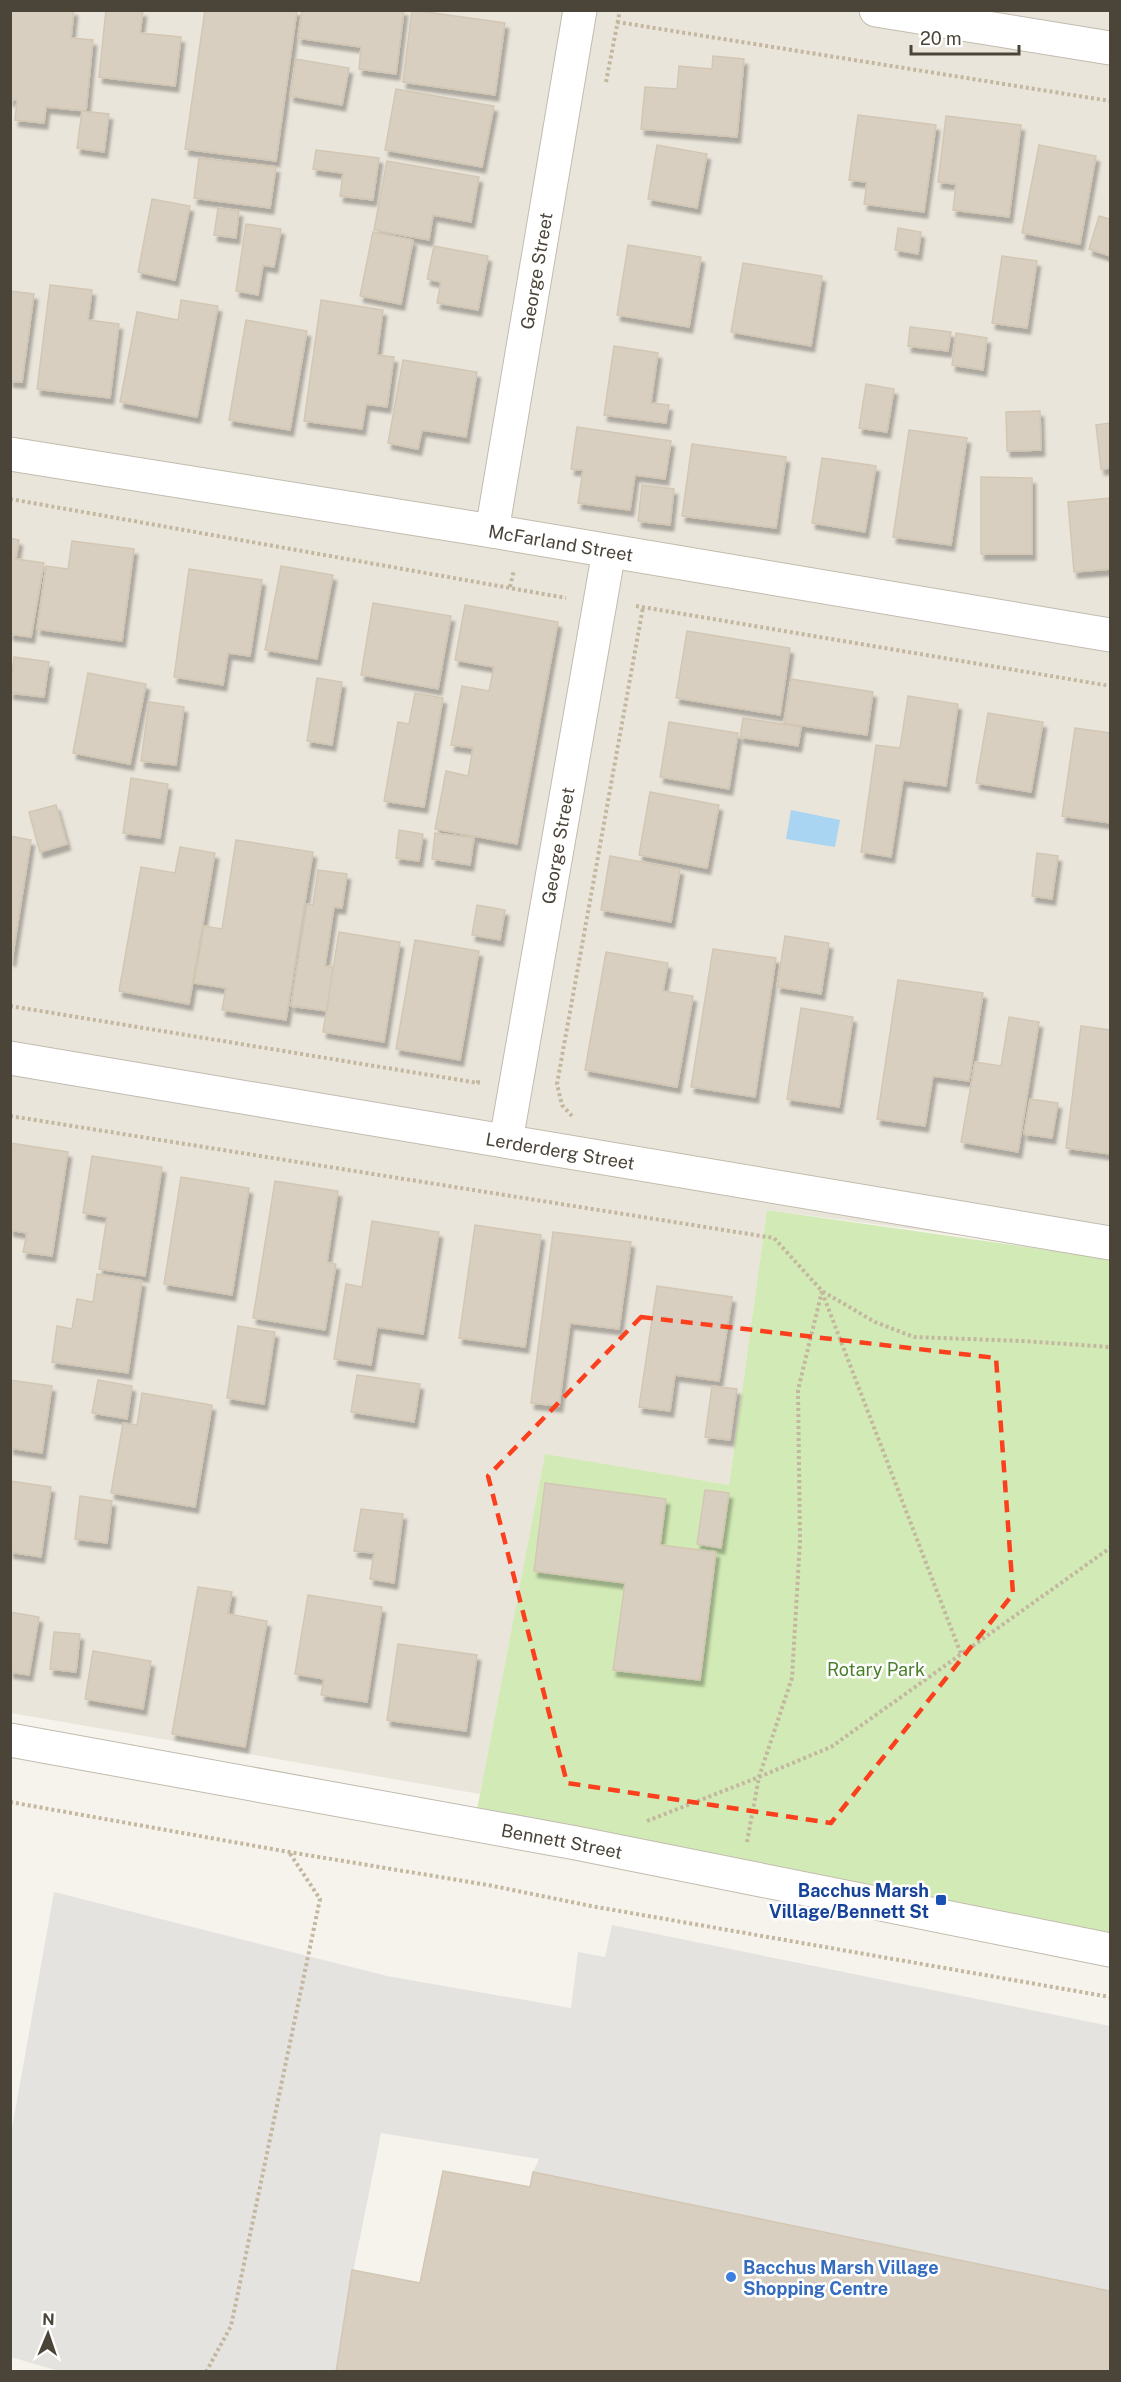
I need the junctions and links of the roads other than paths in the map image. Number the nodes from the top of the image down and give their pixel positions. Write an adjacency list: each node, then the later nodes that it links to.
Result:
1 (580, 10): 5 (street, George Street)
2 (876, 10): 3 (street)
3 (1110, 48)
4 (10, 454): 5 (street, McFarland Street)
5 (492, 531): 6 (street, McFarland Street)
6 (609, 551): 7 (street, McFarland Street); 9 (street, George Street)
7 (1110, 635)
8 (10, 1058): 9 (street, Lerderderg Street)
9 (506, 1141): 10 (street, Lerderderg Street)
10 (1110, 1243)
11 (10, 1740): 12 (street, Bennett Street)
12 (1110, 1950)

